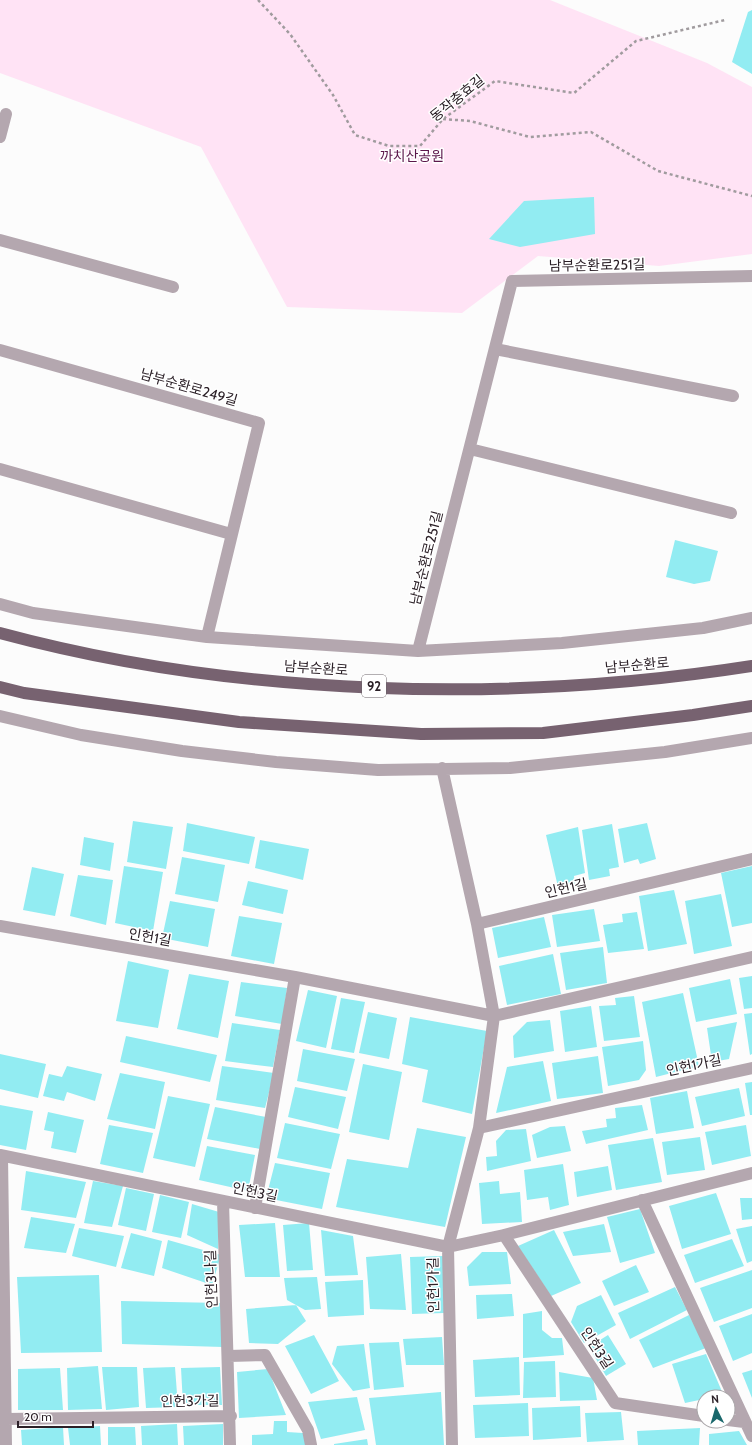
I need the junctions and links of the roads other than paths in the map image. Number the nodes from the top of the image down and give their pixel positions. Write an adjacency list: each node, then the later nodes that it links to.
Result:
1 (6, 114): 2 (street)
2 (0, 137)
3 (0, 240): 5 (street)
4 (752, 276): 6 (street, 남부순환로251길)
5 (173, 287)
6 (495, 349): 8 (street); 9 (street, 남부순환로251길)
7 (0, 350): 12 (street, 남부순환로249길)
8 (732, 396)
9 (470, 449): 11 (street); 17 (street, 남부순환로251길)
10 (0, 469): 12 (street)
11 (731, 513)
12 (231, 534): 16 (street, 남부순환로249길)
13 (0, 604): 16 (street)
14 (752, 618): 17 (street)
15 (0, 633): 18 (main road, 남부순환로 / 92)
16 (207, 637): 17 (street)
17 (418, 651)
18 (752, 666)
19 (0, 687): 20 (main road)
20 (752, 706)
21 (0, 716): 23 (street)
22 (752, 738): 23 (street)
23 (442, 768): 25 (street)
24 (752, 858): 25 (street, 인헌1길)
25 (477, 924): 29 (street)
26 (0, 926): 28 (street, 인헌1길)
27 (752, 957): 29 (street, 인헌1길)
28 (295, 977): 29 (street, 인헌1길); 36 (street)
29 (494, 1016): 31 (street, 인헌1가길)
30 (752, 1068): 31 (street, 인헌1가길)
31 (479, 1128): 38 (street, 인헌1가길)
32 (1, 1155): 34 (street, 인헌3길); 44 (street, 인헌3가길)
33 (752, 1173): 35 (street, 인헌3길)
34 (223, 1200): 36 (street, 인헌3길); 39 (street, 인헌3나길)
35 (642, 1200): 37 (street, 인헌3길); 43 (street)
36 (255, 1208): 38 (street, 인헌3길)
37 (504, 1235): 38 (street, 인헌3길); 40 (street, 인헌3길)
38 (448, 1246): 48 (street, 인헌1가길)
39 (229, 1356): 41 (street, 인헌3나길); 47 (street)
40 (696, 1415)
41 (230, 1416): 44 (street, 인헌3가길); 46 (street, 인헌3나길)
42 (736, 1421): 43 (street)
43 (744, 1422): 45 (street)
44 (4, 1432)
45 (752, 1436)
46 (230, 1445)
47 (311, 1445)
48 (452, 1445)

